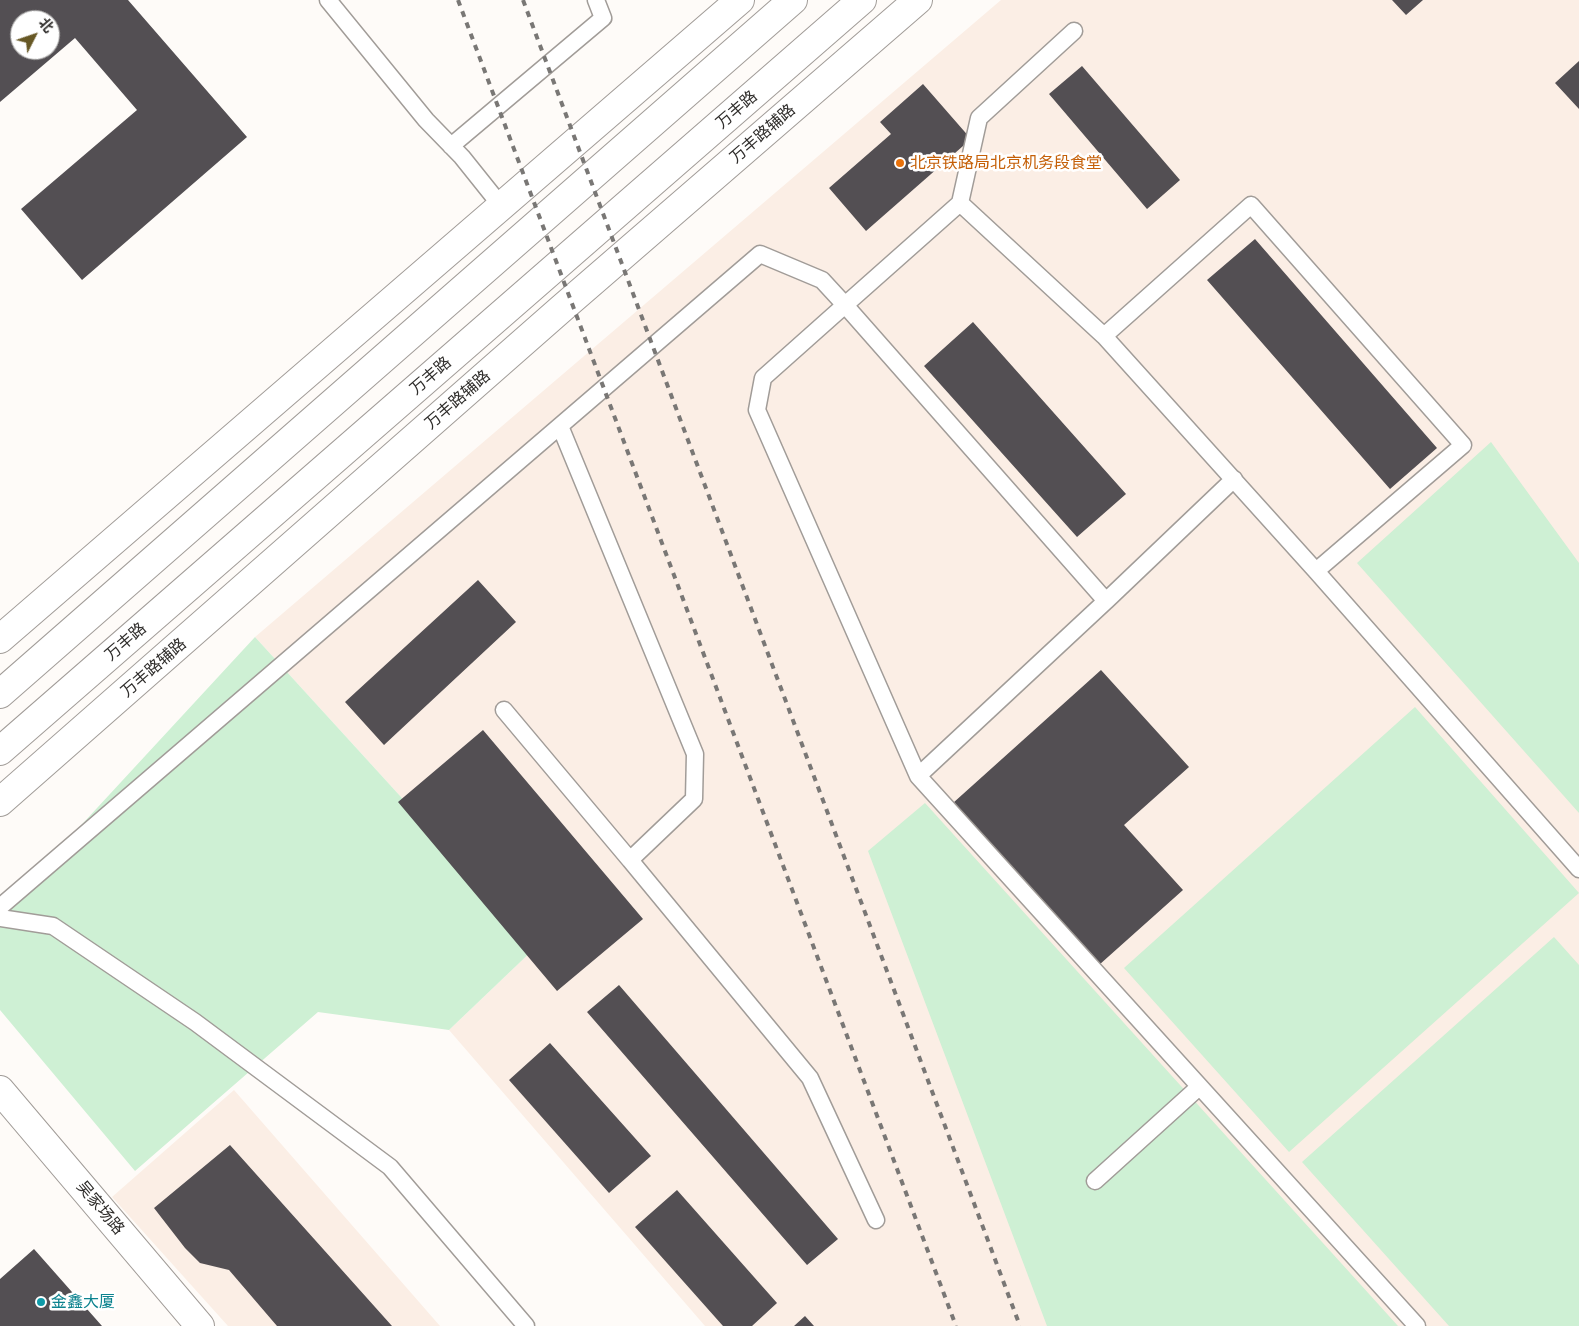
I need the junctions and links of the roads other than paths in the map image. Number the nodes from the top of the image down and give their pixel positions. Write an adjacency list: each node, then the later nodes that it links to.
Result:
1 (328, 0): 8 (lane)
2 (596, 0): 8 (lane)
3 (740, 0): 10 (street)
4 (793, 0): 18 (street)
5 (862, 0): 20 (street, 万丰路)
6 (918, 0): 22 (street, 万丰路辅路)
7 (1074, 31): 9 (lane)
8 (451, 146): 10 (lane)
9 (960, 203): 11 (lane); 12 (lane)
10 (502, 207): 17 (street)
11 (845, 305): 13 (lane); 16 (lane); 21 (lane)
12 (1104, 336): 14 (lane); 15 (lane)
13 (560, 426): 23 (lane); 25 (lane)
14 (1234, 479): 15 (lane); 16 (lane)
15 (1316, 571): 24 (lane)
16 (1106, 601): 21 (lane)
17 (0, 639)
18 (0, 694)
19 (504, 710): 23 (lane)
20 (0, 751)
21 (918, 776): 27 (lane)
22 (0, 802)
23 (630, 860): 30 (lane)
24 (1579, 869)
25 (0, 907)
26 (0, 918): 32 (lane)
27 (1199, 1087): 29 (lane); 33 (lane)
28 (0, 1090): 31 (street, 吴家场路)
29 (1095, 1181)
30 (876, 1220)
31 (200, 1326)
32 (526, 1326)
33 (1417, 1326)

